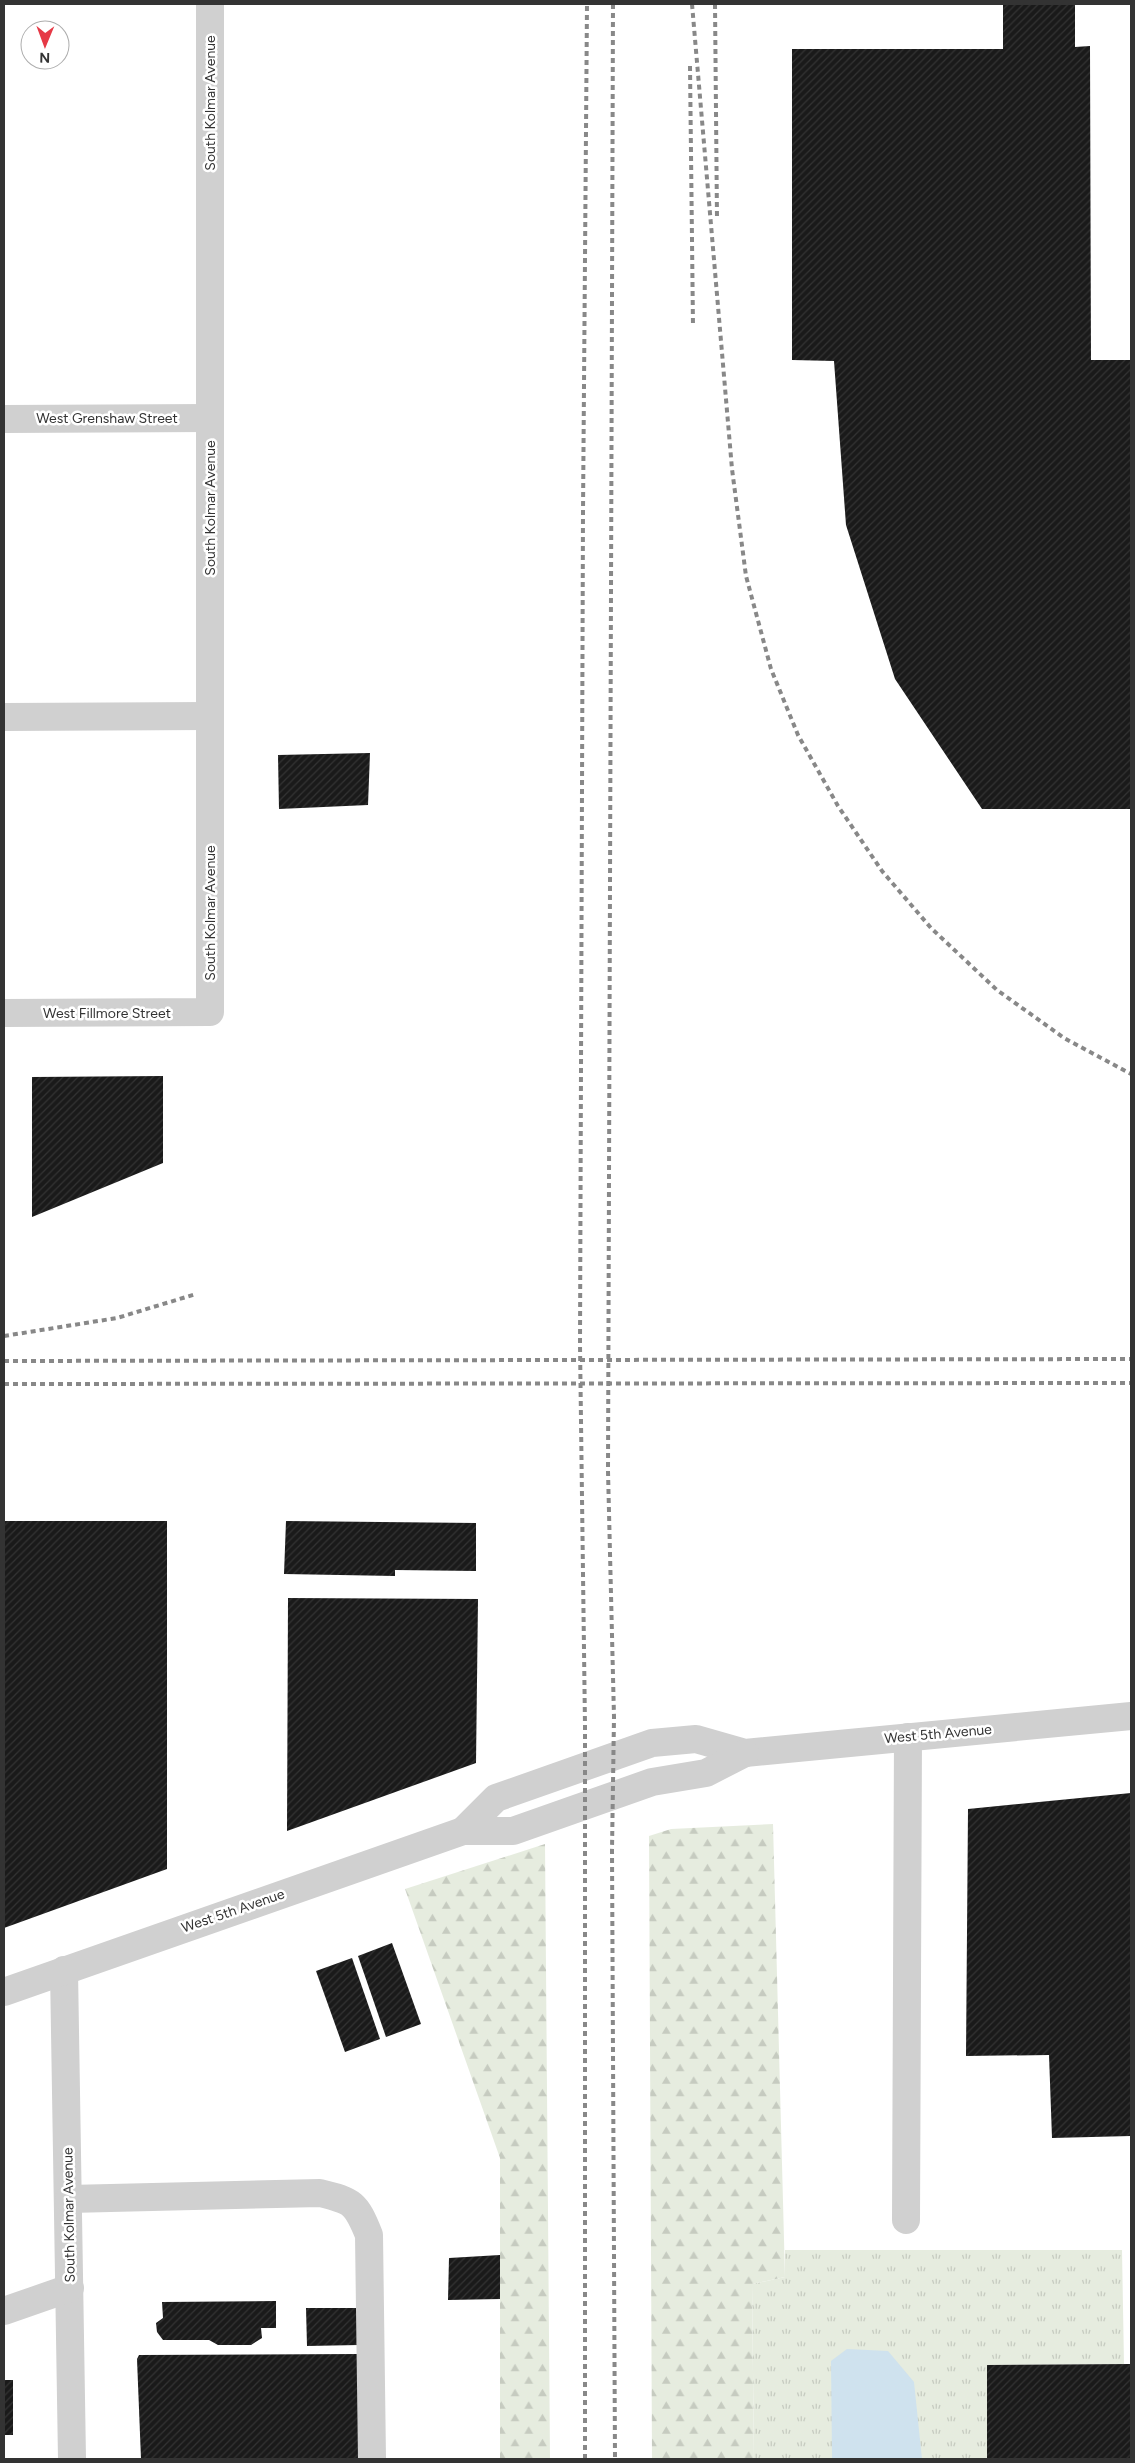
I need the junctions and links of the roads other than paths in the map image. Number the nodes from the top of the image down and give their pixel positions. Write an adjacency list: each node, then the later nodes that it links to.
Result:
1 (210, 4): 2 (street, South Kolmar Avenue)
2 (210, 418): 3 (street, West Grenshaw Street); 4 (street, South Kolmar Avenue)
3 (4, 419)
4 (210, 716): 5 (street); 6 (street, South Kolmar Avenue)
5 (4, 717)
6 (210, 1012): 7 (street, West Fillmore Street)
7 (4, 1013)
8 (1131, 1716): 9 (street, West 5th Avenue)
9 (908, 1737): 10 (street, West 5th Avenue); 15 (street)
10 (745, 1753): 11 (street, West 5th Avenue); 11 (street, West 5th Avenue)
11 (462, 1830): 12 (street, West 5th Avenue)
12 (64, 1970): 13 (street, West 5th Avenue); 14 (street, South Kolmar Avenue)
13 (4, 1992)
14 (69, 2198): 16 (street, South Kolmar Avenue); 19 (street)
15 (906, 2220)
16 (70, 2288): 17 (street); 18 (street, South Kolmar Avenue)
17 (4, 2311)
18 (72, 2459)
19 (372, 2459)

